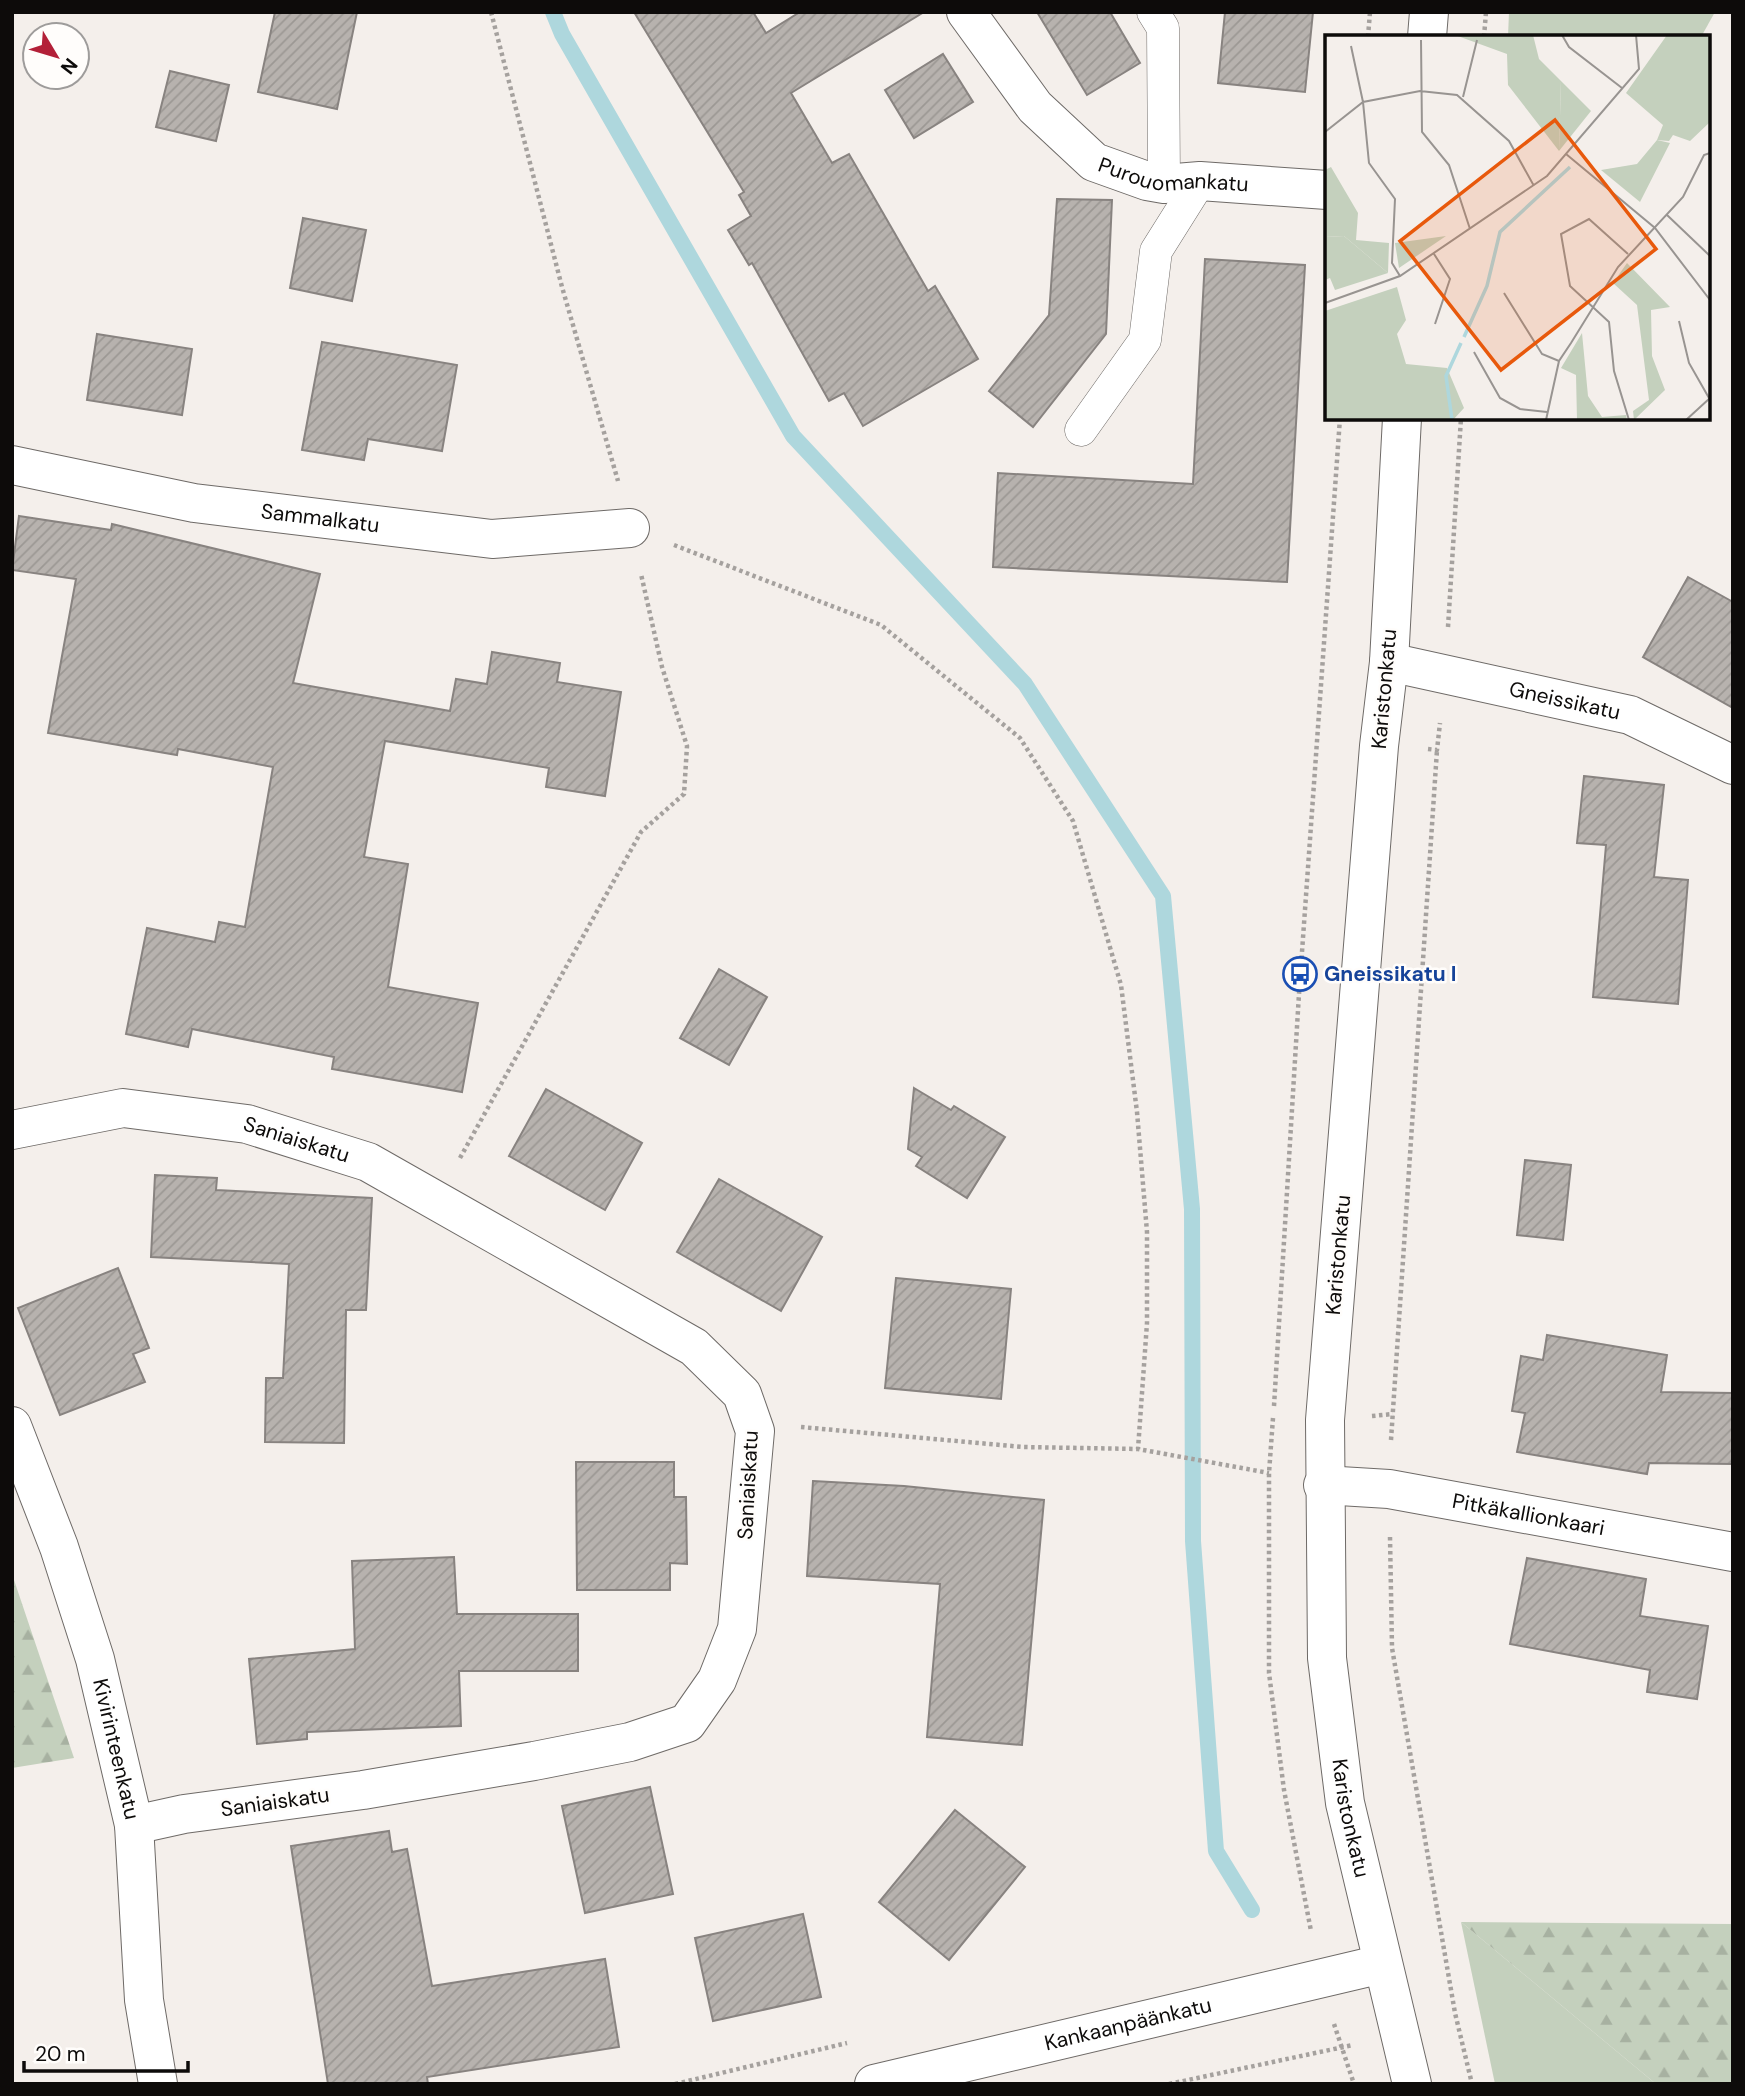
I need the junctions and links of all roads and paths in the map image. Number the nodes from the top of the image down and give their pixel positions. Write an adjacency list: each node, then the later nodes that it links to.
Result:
1 (491, 12): 15 (path)
2 (966, 12): 10 (street, Purouomankatu)
3 (1153, 12): 10 (lane)
4 (1370, 12): 7 (path)
5 (1429, 12): 8 (street)
6 (1486, 12): 9 (path)
7 (1368, 35)
8 (1427, 35)
9 (1484, 35)
10 (1182, 182): 11 (street, Purouomankatu); 13 (lane)
11 (1325, 190)
12 (1402, 420): 16 (street, Karistonkatu)
13 (1081, 430)
14 (12, 466): 15 (street, Sammalkatu)
15 (631, 528): 20 (path); 23 (path)
16 (1389, 662): 18 (street, Gneissikatu); 25 (street, Karistonkatu)
17 (1437, 750): 26 (path)
18 (1733, 765)
19 (12, 1130): 20 (street, Saniaiskatu)
20 (438, 1199): 21 (street, Saniaiskatu)
21 (749, 1414): 23 (path); 28 (street, Saniaiskatu)
22 (12, 1426): 28 (street, Kivirinteenkatu)
23 (1138, 1449): 24 (path)
24 (1269, 1473)
25 (1323, 1485): 26 (street, Pitkäkallionkaari); 29 (street, Karistonkatu)
26 (1389, 1489): 27 (street, Pitkäkallionkaari); 30 (path)
27 (1733, 1552)
28 (134, 1825): 33 (street, Kivirinteenkatu)
29 (1382, 1964): 31 (street, Karistonkatu); 34 (street, Kankaanpäänkatu)
30 (1455, 2013): 31 (path); 38 (path)
31 (1400, 2030): 32 (path); 37 (street, Karistonkatu)
32 (1341, 2049): 35 (path); 36 (path)
33 (158, 2084)
34 (874, 2084)
35 (1168, 2084)
36 (1354, 2084)
37 (1412, 2084)
38 (1472, 2084)

